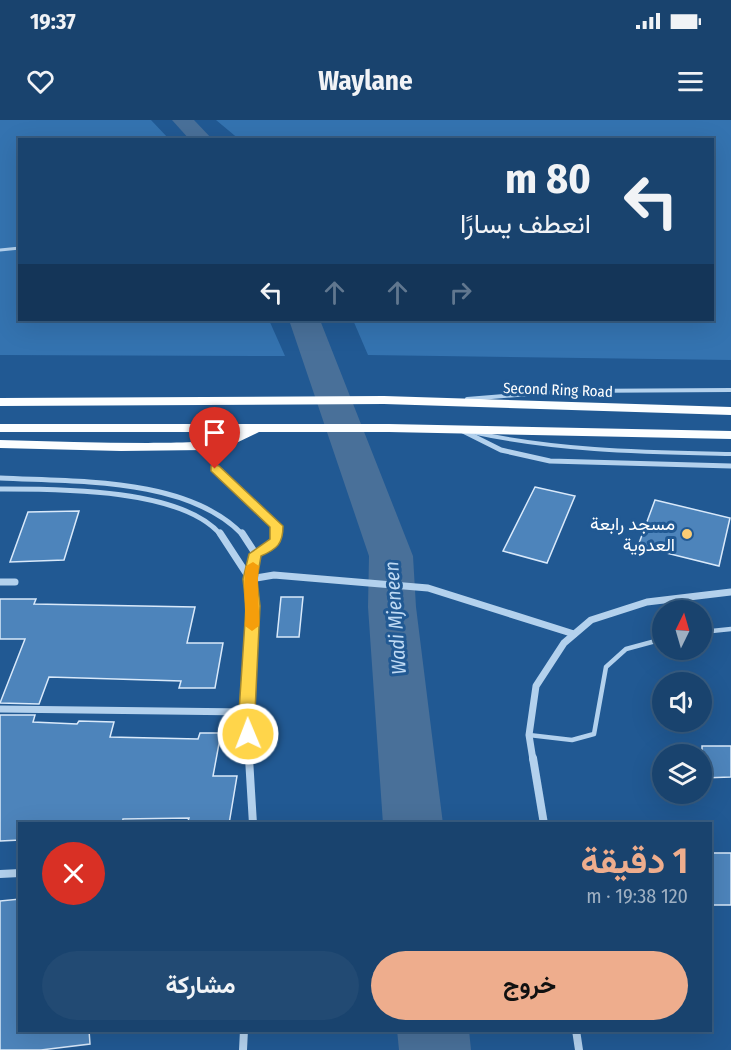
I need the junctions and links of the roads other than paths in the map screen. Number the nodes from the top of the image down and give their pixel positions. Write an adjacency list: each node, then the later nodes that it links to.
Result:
1 (18, 248): 2 (lane)
2 (0, 250)
3 (731, 390): 5 (lane)
4 (0, 402): 5 (highway, Second Ring Road)
5 (445, 402): 6 (highway, Second Ring Road)
6 (731, 411)
7 (0, 428): 8 (highway)
8 (257, 428): 9 (highway); 11 (highway)
9 (461, 430): 10 (highway); 12 (lane); 13 (street)
10 (731, 435)
11 (0, 444)
12 (731, 454)
13 (731, 466)
14 (215, 469): 17 (lane)
15 (0, 478): 17 (street)
16 (0, 489): 18 (street)
17 (255, 554): 18 (street)
18 (250, 579): 24 (street); 27 (street)
19 (0, 582): 20 (street)
20 (15, 582)
21 (731, 592): 24 (street)
22 (731, 629): 23 (lane)
23 (712, 631)
24 (574, 634): 28 (street)
25 (652, 642): 28 (lane)
26 (0, 709): 27 (street)
27 (247, 712): 29 (street)
28 (530, 735): 30 (street)
29 (253, 822)
30 (544, 822)
31 (18, 873): 32 (street)
32 (0, 874)
33 (244, 1032): 35 (street)
34 (576, 1032): 36 (street)
35 (243, 1050)
36 (579, 1050)

